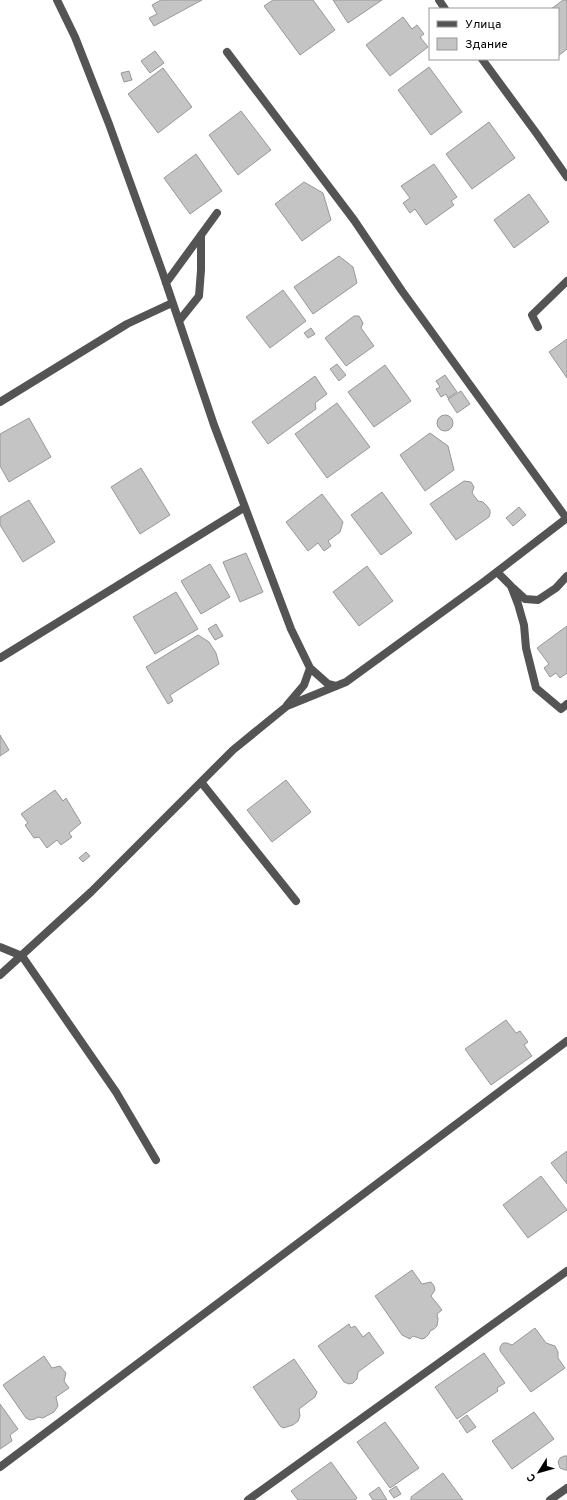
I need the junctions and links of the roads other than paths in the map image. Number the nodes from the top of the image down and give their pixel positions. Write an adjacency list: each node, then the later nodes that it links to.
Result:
1 (57, 0): 8 (street)
2 (227, 52): 14 (street)
3 (483, 60): 4 (street)
4 (567, 177)
5 (217, 213): 6 (street)
6 (201, 235): 8 (street); 10 (street)
7 (567, 281): 11 (street)
8 (166, 283): 9 (street)
9 (172, 303): 10 (street); 12 (street)
10 (178, 321): 13 (street)
11 (538, 327)
12 (0, 402)
13 (245, 507): 18 (street); 19 (street)
14 (567, 519): 15 (street)
15 (497, 572): 17 (street); 20 (street)
16 (567, 576): 17 (street)
17 (511, 586): 21 (street)
18 (0, 658)
19 (310, 668): 20 (street); 22 (street)
20 (336, 686): 22 (street)
21 (567, 704)
22 (287, 706): 23 (street)
23 (201, 782): 24 (street); 26 (street)
24 (296, 901)
25 (0, 947): 26 (street)
26 (22, 956): 27 (street); 29 (street)
27 (0, 975)
28 (567, 1040): 31 (street)
29 (156, 1160)
30 (567, 1272): 33 (street)
31 (0, 1467)
32 (567, 1488): 34 (street)
33 (248, 1500)
34 (550, 1500)

